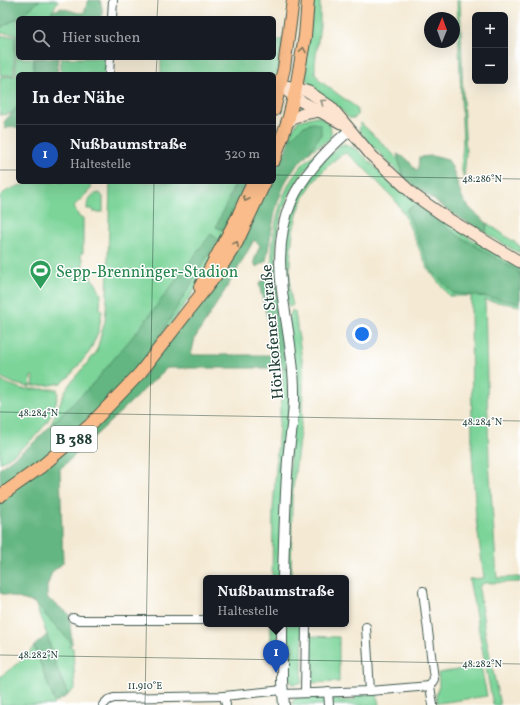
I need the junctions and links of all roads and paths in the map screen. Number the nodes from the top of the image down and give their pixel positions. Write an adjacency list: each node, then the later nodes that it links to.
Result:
1 (113, 0): 4 (street)
2 (293, 0): 7 (main road)
3 (308, 0): 8 (main road, one-way to 3)
4 (112, 16)
5 (110, 60): 6 (street)
6 (109, 72)
7 (280, 86): 8 (main road); 9 (main road)
8 (295, 92): 10 (main road); 11 (main road); 12 (main road, one-way to 8)
9 (276, 102)
10 (320, 112): 11 (main road); 12 (main road)
11 (287, 122): 13 (main road)
12 (348, 128): 16 (main road); 19 (street, Hörlkofener Straße)
13 (276, 154)
14 (252, 184): 17 (main road, B 388, one-way to 17)
15 (264, 184): 17 (main road, B 388, one-way to 15)
16 (520, 262)
17 (180, 321): 18 (main road, B 388)
18 (0, 496)
19 (283, 575)
20 (422, 591): 26 (street)
21 (73, 618): 22 (street)
22 (203, 620)
23 (282, 627): 28 (street)
24 (306, 627): 30 (street)
25 (366, 627): 27 (street)
26 (430, 686): 27 (street); 36 (street)
27 (370, 691): 29 (street)
28 (283, 692): 30 (street); 31 (street); 34 (street)
29 (328, 692): 30 (street); 35 (street)
30 (305, 693)
31 (224, 696): 32 (street); 33 (street)
32 (103, 705)
33 (226, 705)
34 (284, 705)
35 (329, 705)
36 (433, 705)

